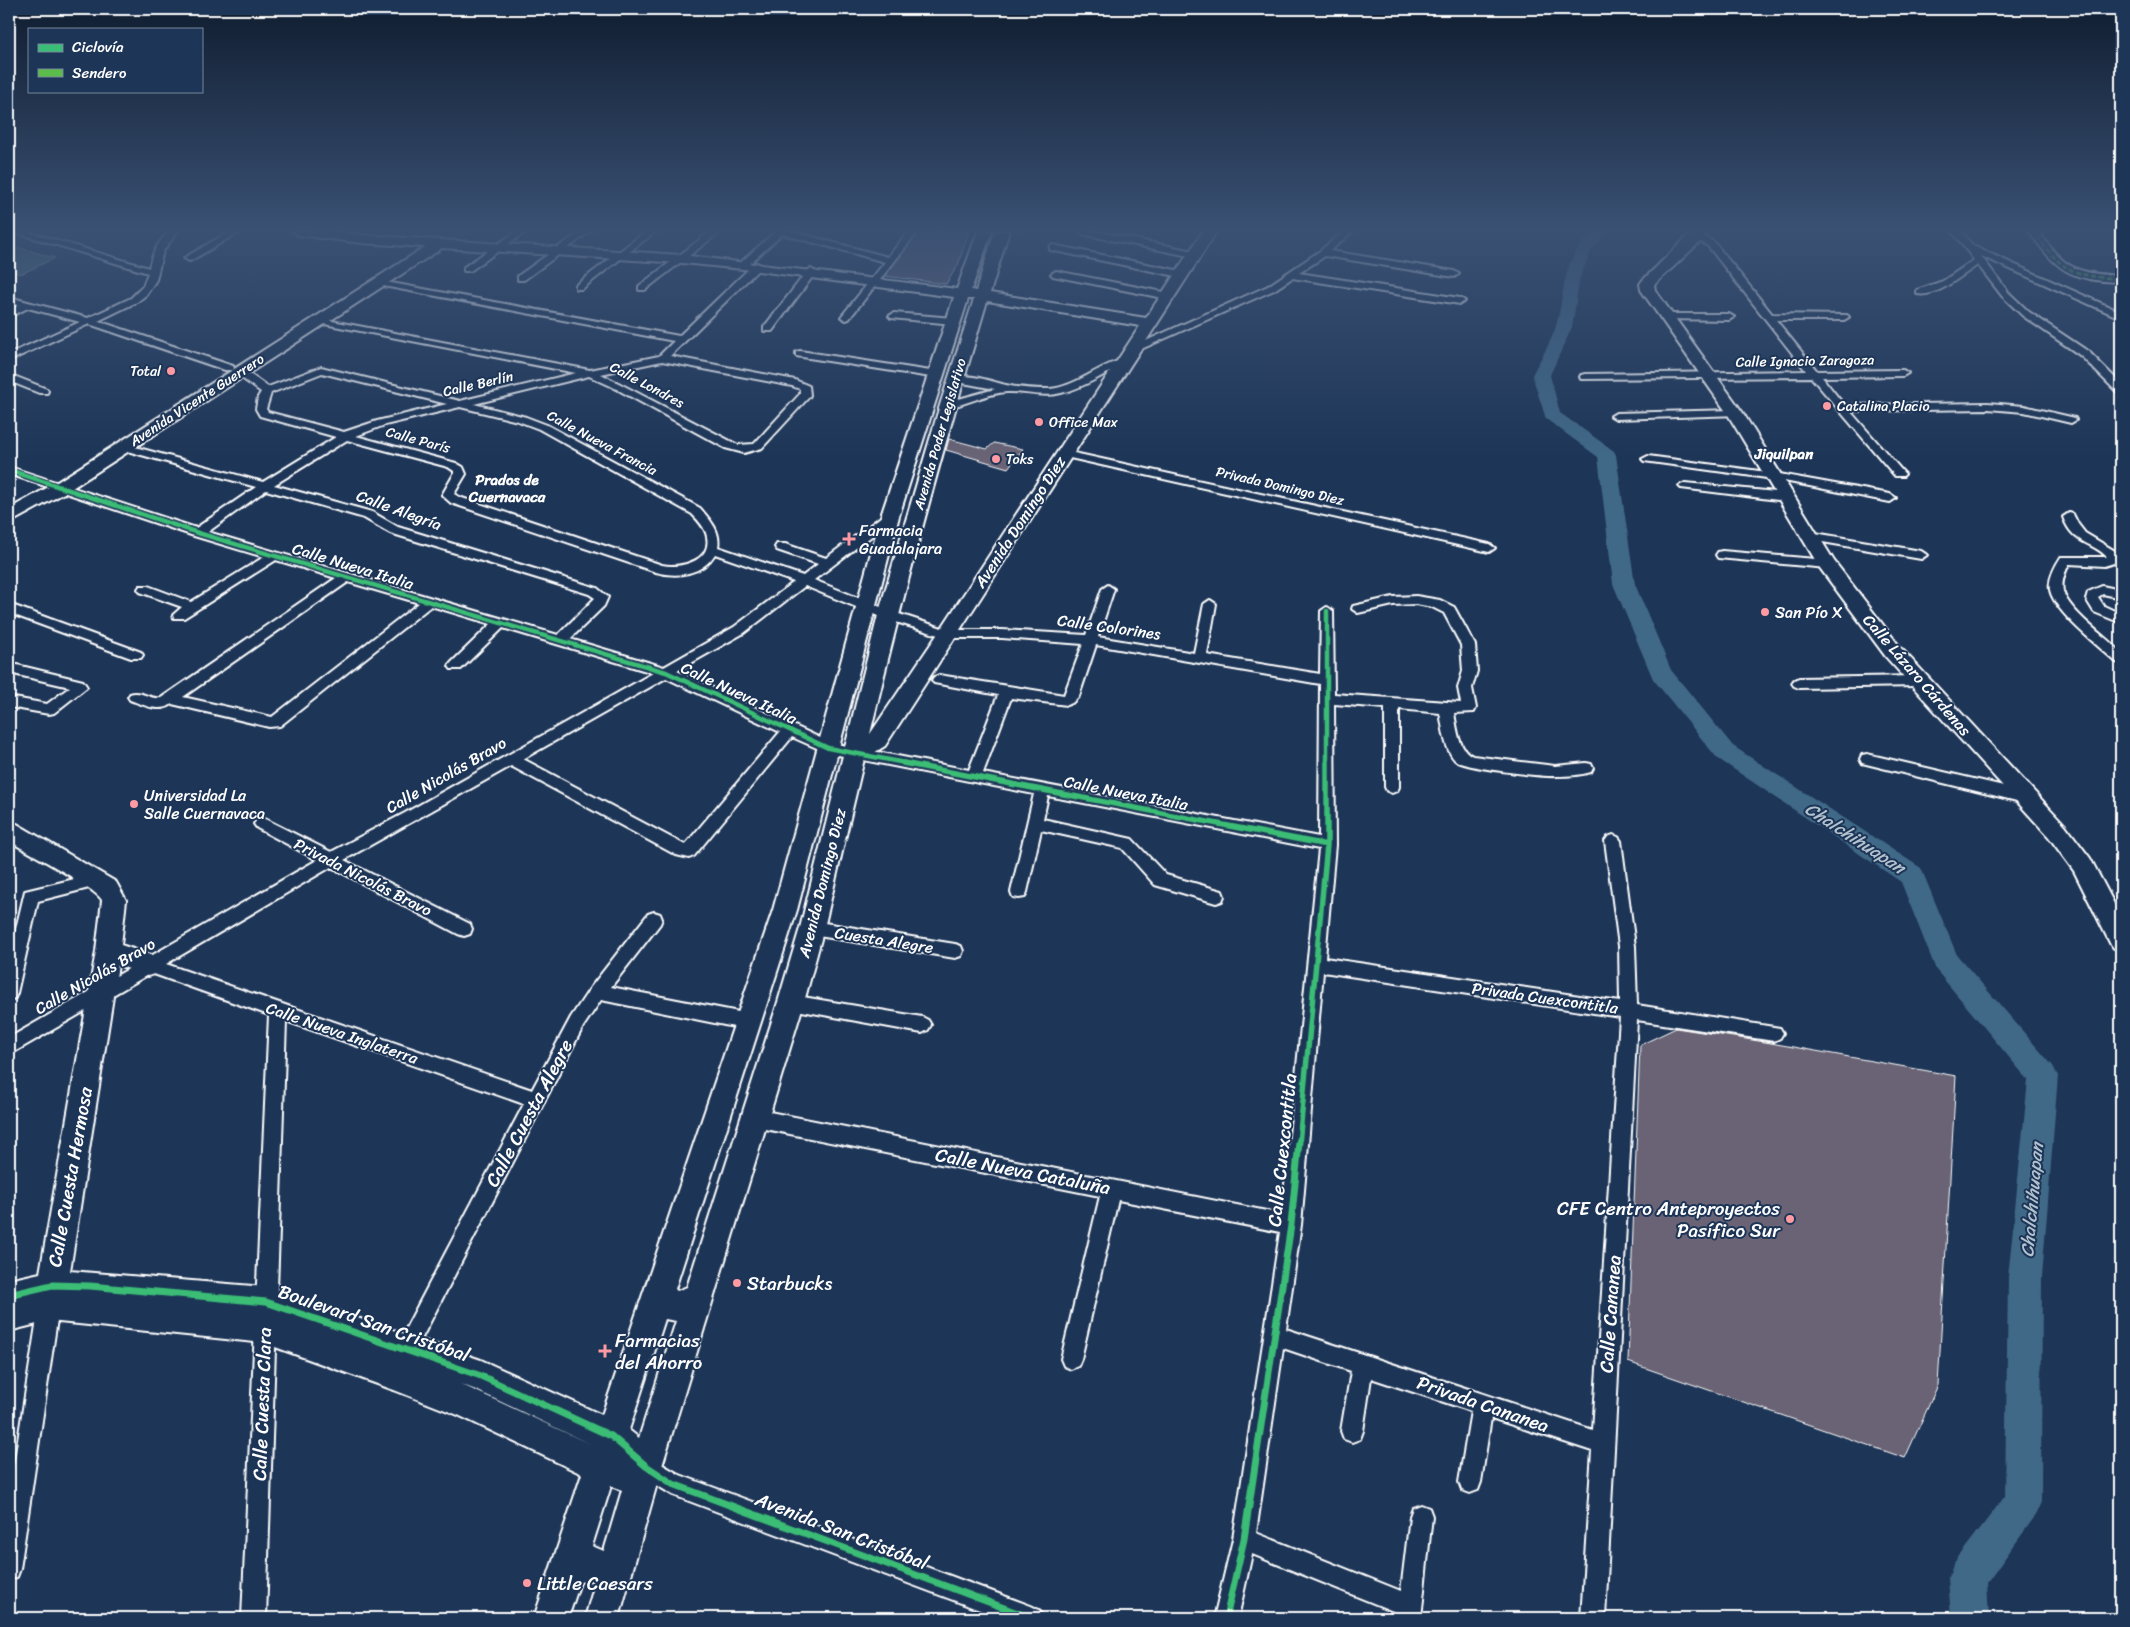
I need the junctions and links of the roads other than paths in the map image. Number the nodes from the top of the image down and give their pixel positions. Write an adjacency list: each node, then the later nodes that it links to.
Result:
1 (23, 307): 19 (street)
2 (34, 307): 28 (street)
3 (117, 307): 28 (street)
4 (329, 307): 38 (main road, Avenida Vicente Guerrero)
5 (339, 307): 27 (main road, Avenida Vicente Guerrero)
6 (510, 307): 32 (street)
7 (714, 307): 32 (street)
8 (785, 307): 31 (street)
9 (854, 307): 22 (street)
10 (959, 307): 29 (main road, Avenida Poder Legislativo)
11 (978, 307): 46 (main road, Avenida Poder Legislativo)
12 (1049, 307): 30 (main road)
13 (1161, 307): 30 (main road, Avenida Domingo Diez)
14 (1228, 307): 33 (street)
15 (1659, 307): 23 (main road, Calle Lázaro Cárdenas)
16 (1760, 307): 25 (street)
17 (2019, 307): 48 (street)
18 (2103, 307): 20 (street)
19 (9, 314)
20 (2121, 315)
21 (894, 316): 29 (street)
22 (846, 317)
23 (1666, 317): 24 (street); 43 (main road, Calle Lázaro Cárdenas)
24 (1729, 317)
25 (1768, 317): 26 (street); 42 (street)
26 (1844, 317)
27 (319, 320): 38 (main road, Avenida Vicente Guerrero); 39 (street, Calle Londres)
28 (89, 321): 35 (street); 38 (street)
29 (953, 321): 41 (main road, Avenida Poder Legislativo)
30 (1150, 323): 33 (main road, Avenida Domingo Diez)
31 (768, 329)
32 (680, 339): 36 (street)
33 (1135, 348): 37 (main road, Avenida Domingo Diez)
34 (800, 354): 41 (street)
35 (9, 358)
36 (662, 358): 39 (street, Calle Berlín); 59 (street)
37 (1124, 362): 47 (street); 60 (main road, Avenida Domingo Diez)
38 (234, 370): 50 (street); 58 (main road, Avenida Vicente Guerrero); 66 (main road, Avenida Vicente Guerrero)
39 (590, 373): 51 (street, Calle Berlín); 59 (street, Calle Londres)
40 (1903, 373): 42 (street, Calle Ignacio Zaragoza)
41 (937, 375): 73 (main road, Avenida Poder Legislativo)
42 (1816, 375): 43 (street, Calle Ignacio Zaragoza); 53 (street)
43 (1708, 376): 45 (street, Calle Ignacio Zaragoza); 54 (main road, Calle Lázaro Cárdenas)
44 (9, 377): 49 (street)
45 (1586, 377)
46 (956, 379): 47 (street); 52 (main road, Avenida Poder Legislativo)
47 (1007, 389): 52 (street)
48 (2121, 390)
49 (43, 391)
50 (268, 391): 51 (street, Calle Nueva Francia); 57 (street, Calle París)
51 (460, 403): 57 (street, Calle Berlín); 79 (street, Calle Nueva Francia)
52 (948, 405): 98 (main road, Avenida Poder Legislativo)
53 (1841, 408): 56 (street); 64 (street)
54 (1735, 413): 55 (street); 65 (main road, Calle Lázaro Cárdenas)
55 (1616, 416)
56 (2071, 420)
57 (345, 436): 67 (street, Calle Berlín); 79 (street, Calle París)
58 (124, 447): 66 (main road, Avenida Vicente Guerrero); 67 (street, Calle Alegría)
59 (749, 450): 62 (street)
60 (1065, 454): 78 (street, Privada Domingo Diez); 101 (main road, Avenida Domingo Diez)
61 (1648, 458): 65 (street)
62 (735, 462)
63 (9, 470): 66 (street, Calle Nueva Italia)
64 (1899, 474)
65 (1774, 476): 69 (main road, Calle Lázaro Cárdenas); 70 (street)
66 (54, 486): 71 (main road, Avenida Vicente Guerrero); 72 (main road, Avenida Vicente Guerrero); 75 (street, Calle Nueva Italia)
67 (265, 486): 75 (street, Calle Berlín); 102 (street, Calle Alegría)
68 (1685, 486): 69 (street)
69 (1786, 497): 76 (main road, Calle Lázaro Cárdenas)
70 (1890, 498)
71 (9, 504)
72 (9, 516)
73 (890, 516): 83 (street, Calle Nicolás Bravo); 93 (main road, Avenida Poder Legislativo)
74 (2069, 517): 106 (street)
75 (198, 533): 82 (street, Calle Nueva Italia)
76 (1809, 536): 81 (street); 84 (main road, Calle Lázaro Cárdenas)
77 (781, 547): 83 (street)
78 (1489, 548)
79 (712, 549): 86 (street)
80 (1722, 555): 84 (street)
81 (1921, 555)
82 (274, 556): 85 (street, Calle Nueva Italia); 92 (street)
83 (827, 563): 86 (street, Calle Nicolás Bravo)
84 (1827, 564): 111 (main road, Calle Lázaro Cárdenas)
85 (346, 577): 90 (street, Calle Nueva Italia); 116 (street)
86 (802, 580): 93 (street); 109 (street, Calle Nicolás Bravo)
87 (144, 589): 92 (street)
88 (1108, 589): 103 (street)
89 (2121, 594): 99 (street)
90 (428, 602): 100 (street, Calle Nueva Italia); 116 (street)
91 (1210, 604): 105 (street)
92 (193, 607): 97 (street)
93 (866, 607): 98 (street); 121 (main road, Avenida Poder Legislativo)
94 (9, 608): 104 (street)
95 (1327, 610): 113 (street, Calle Cuexcontitla)
96 (1358, 610): 119 (street, Calle Colorines)
97 (179, 615)
98 (888, 615): 101 (street, Calle Colorines); 122 (main road, Avenida Poder Legislativo)
99 (2121, 619)
100 (500, 623): 102 (street, Calle Nueva Italia); 107 (street)
101 (948, 634): 103 (street, Calle Colorines); 122 (main road, Avenida Domingo Diez)
102 (561, 640): 109 (street, Calle Nueva Italia)
103 (1090, 640): 105 (street, Calle Colorines); 114 (street)
104 (136, 655)
105 (1200, 658): 113 (street, Calle Colorines)
106 (2121, 659)
107 (456, 666)
108 (9, 668): 117 (street)
109 (666, 672): 120 (street, Calle Nueva Italia); 123 (street, Calle Nicolás Bravo)
110 (939, 680): 114 (street)
111 (1919, 681): 112 (street); 129 (main road, Calle Lázaro Cárdenas)
112 (1799, 683)
113 (1326, 689): 118 (street, Calle Colorines); 134 (street, Calle Cuexcontitla)
114 (1006, 692): 126 (street)
115 (135, 697): 116 (street)
116 (172, 699)
117 (9, 702)
118 (1392, 704): 119 (street, Calle Colorines); 127 (street)
119 (1446, 708): 125 (street)
120 (789, 731): 121 (street, Calle Nueva Italia); 123 (street)
121 (828, 748): 122 (street, Calle Nueva Italia); 153 (main road, Avenida Domingo Diez)
122 (855, 754): 126 (street, Calle Nueva Italia); 140 (main road, Avenida Domingo Diez)
123 (510, 759): 135 (street, Calle Nicolás Bravo)
124 (1867, 759): 129 (street)
125 (1586, 768)
126 (974, 777): 128 (street, Calle Nueva Italia)
127 (1392, 788)
128 (1042, 790): 130 (street); 134 (street, Calle Nueva Italia)
129 (2025, 796): 142 (main road, Calle Lázaro Cárdenas)
130 (1035, 823): 137 (street); 138 (street)
131 (262, 824): 135 (street, Privada Nicolás Bravo)
132 (9, 830): 136 (main road)
133 (1613, 841): 151 (street, Calle Cananea)
134 (1327, 845): 145 (street, Calle Cuexcontitla)
135 (330, 860): 141 (street, Privada Nicolás Bravo); 146 (street, Calle Nicolás Bravo)
136 (95, 880): 143 (main road); 148 (street)
137 (1019, 892)
138 (1216, 896)
139 (654, 919): 147 (street, Calle Cuesta Alegre)
140 (812, 928): 144 (street, Cuesta Alegre); 150 (main road, Avenida Domingo Diez)
141 (464, 929)
142 (2121, 940)
143 (108, 951): 146 (main road); 149 (main road)
144 (955, 951)
145 (1315, 964): 151 (street, Privada Cuexcontitla); 160 (street, Calle Cuexcontitla)
146 (148, 965): 149 (street, Calle Nicolás Bravo); 152 (street, Calle Nueva Inglaterra)
147 (597, 992): 153 (street); 157 (street, Calle Cuesta Alegre)
148 (9, 993)
149 (101, 994): 156 (street, Calle Nicolás Bravo); 163 (main road, Calle Cuesta Hermosa)
150 (791, 1002): 154 (street); 158 (main road, Avenida Domingo Diez)
151 (1629, 1010): 155 (street, Privada Cuexcontitla); 176 (street, Calle Cananea)
152 (278, 1011): 157 (street, Calle Nueva Inglaterra); 165 (street, Calle Cuesta Clara)
153 (749, 1022): 161 (main road, Avenida Domingo Diez)
154 (922, 1025)
155 (1774, 1033)
156 (9, 1047)
157 (536, 1100): 169 (street, Calle Cuesta Alegre)
158 (755, 1118): 159 (street, Calle Nueva Cataluña); 164 (main road, Avenida Domingo Diez)
159 (1111, 1189): 160 (street, Calle Nueva Cataluña); 168 (street)
160 (1291, 1225): 167 (street, Calle Cuexcontitla)
161 (658, 1294): 164 (main road); 175 (main road, Avenida Domingo Diez)
162 (9, 1295): 163 (main road, Boulevard San Cristóbal)
163 (50, 1296): 165 (main road, Boulevard San Cristóbal); 166 (main road, Boulevard San Cristóbal); 182 (street, Calle Cuesta Hermosa)
164 (699, 1297): 178 (main road, Avenida Domingo Diez)
165 (265, 1315): 169 (main road, Boulevard San Cristóbal); 186 (street, Calle Cuesta Clara)
166 (9, 1316)
167 (1274, 1335): 170 (street, Privada Cananea); 181 (street, Calle Cuexcontitla)
168 (1071, 1358)
169 (400, 1362): 171 (main road, Boulevard San Cristóbal); 172 (main road, Boulevard San Cristóbal)
170 (1363, 1363): 173 (street, Privada Cananea); 174 (street)
171 (481, 1376): 172 (main road); 175 (main road, Boulevard San Cristóbal)
172 (466, 1403): 177 (main road, Boulevard San Cristóbal)
173 (1483, 1405): 176 (street, Privada Cananea); 179 (street)
174 (1352, 1431)
175 (611, 1436): 177 (main road, Avenida Domingo Diez); 178 (main road, Boulevard San Cristóbal)
176 (1602, 1444): 191 (street, Calle Cananea)
177 (601, 1466): 178 (main road, Boulevard San Cristóbal); 183 (main road, Avenida Domingo Diez)
178 (644, 1474): 184 (main road, Avenida Domingo Diez); 189 (street, Avenida San Cristóbal)
179 (1470, 1482)
180 (1421, 1516): 185 (street)
181 (1244, 1539): 185 (street); 190 (street, Calle Cuexcontitla)
182 (9, 1568)
183 (568, 1568): 184 (main road); 187 (main road, Avenida Domingo Diez)
184 (615, 1575): 188 (main road, Avenida Domingo Diez)
185 (1410, 1612)
186 (254, 1618)
187 (552, 1618)
188 (602, 1618)
189 (1031, 1618)
190 (1226, 1618)
191 (1593, 1618)

